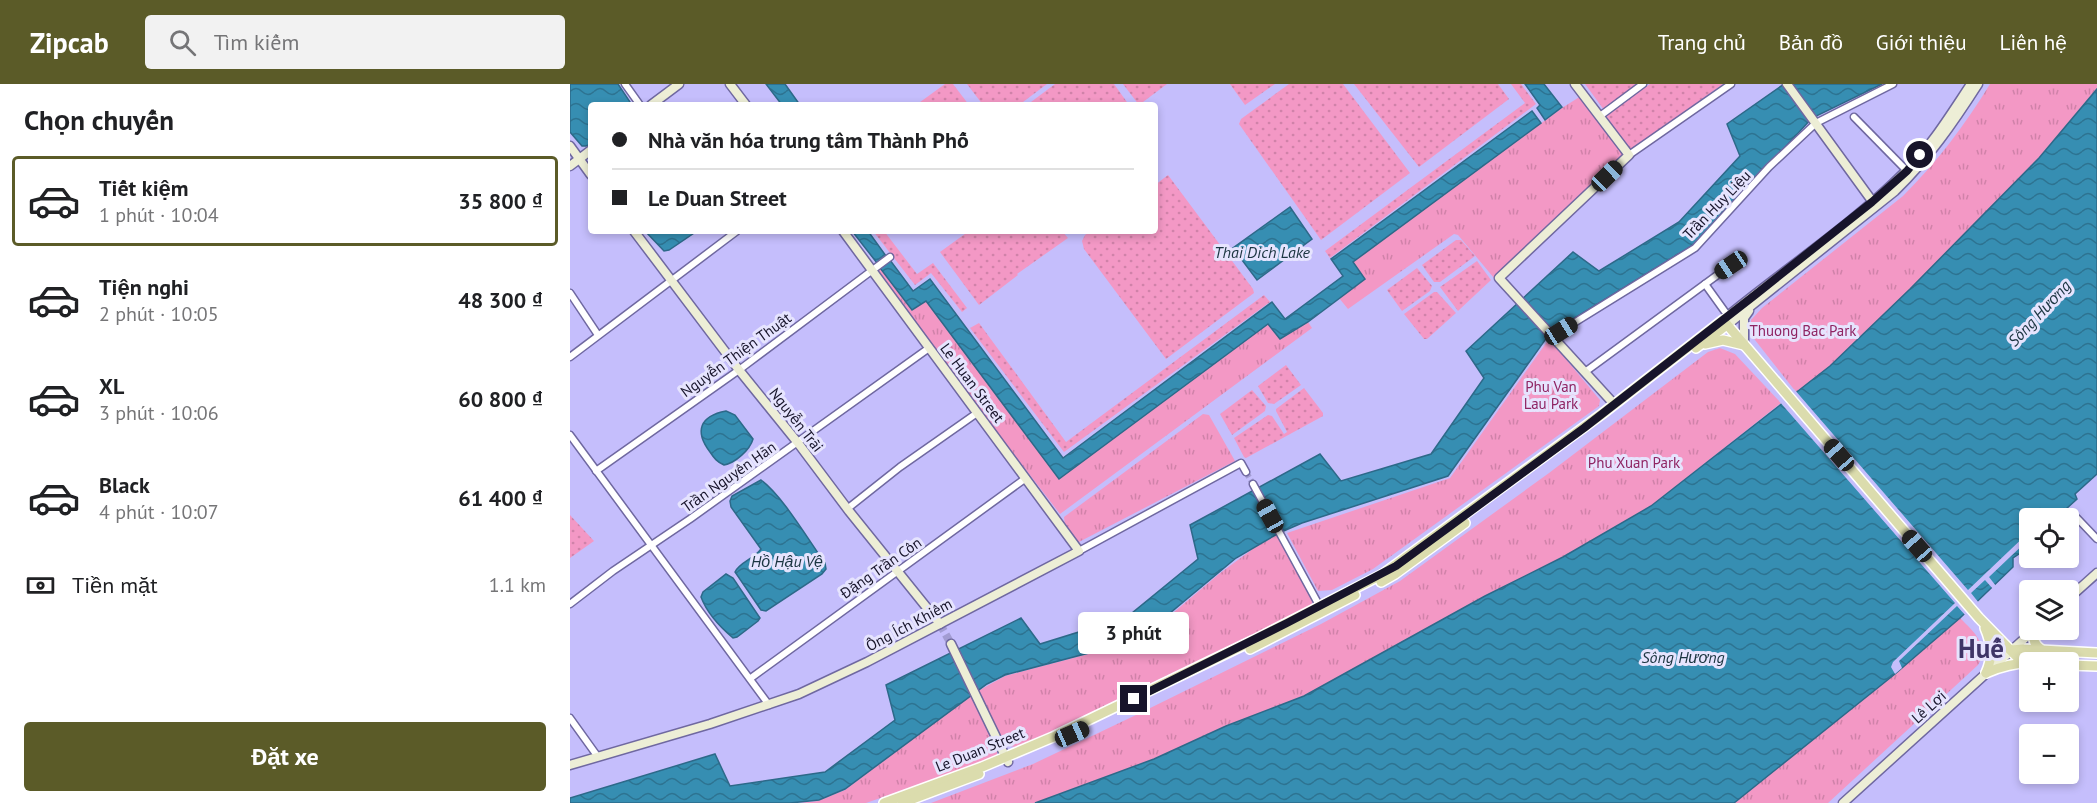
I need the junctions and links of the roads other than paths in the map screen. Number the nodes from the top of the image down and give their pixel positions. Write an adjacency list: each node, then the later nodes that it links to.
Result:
1 (625, 84): 11 (street)
2 (679, 84): 12 (main road)
3 (730, 84): 13 (main road)
4 (1575, 84): 14 (main road)
5 (1643, 84): 14 (street)
6 (1731, 84): 19 (street)
7 (1787, 84): 16 (main road)
8 (1893, 84): 16 (street, Trần Huy Liệu)
9 (1971, 84): 23 (main road)
10 (1978, 84): 24 (main road)
11 (638, 102)
12 (655, 102)
13 (744, 102)
14 (1600, 116): 19 (main road)
15 (1854, 117): 23 (street)
16 (1814, 121): 24 (main road); 39 (street, Trần Huy Liệu)
17 (570, 146): 20 (main road)
18 (588, 152): 20 (main road)
19 (1629, 154): 39 (main road)
20 (579, 159): 21 (main road); 22 (main road)
21 (570, 166)
22 (588, 171)
23 (1907, 171): 24 (main road)
24 (1874, 204): 36 (main road); 37 (main road)
25 (636, 234): 33 (main road, Nguyễn Trãi)
26 (722, 234): 29 (street)
27 (733, 234): 29 (street)
28 (845, 234): 32 (main road, Le Huan Street)
29 (726, 239): 33 (street)
30 (890, 257): 32 (street, Nguyễn Thiện Thuật)
31 (1731, 265): 34 (street)
32 (872, 272): 42 (main road, Le Huan Street); 44 (street, Nguyễn Thiện Thuật)
33 (672, 280): 38 (street); 44 (main road, Nguyễn Trãi)
34 (1705, 284): 37 (street); 45 (street)
35 (570, 293): 38 (street)
36 (1752, 306): 37 (main road); 40 (main road)
37 (1726, 320): 40 (main road); 41 (main road, Le Duan Street); 46 (main road, Le Duan Street)
38 (598, 335): 43 (street)
39 (1554, 337): 45 (main road)
40 (1744, 345): 41 (main road); 64 (main road)
41 (1698, 347): 46 (main road, Le Duan Street)
42 (929, 348): 47 (main road, Le Huan Street); 49 (street, Trần Nguyên Hãn)
43 (570, 357)
44 (739, 370): 49 (main road, Nguyễn Trãi); 50 (street, Nguyễn Thiện Thuật)
45 (1585, 372): 46 (main road)
46 (1616, 407): 63 (main road, Le Duan Street)
47 (977, 413): 52 (main road, Le Huan Street); 54 (street)
48 (570, 435): 50 (street)
49 (798, 443): 54 (main road, Nguyễn Trãi); 57 (street, Trần Nguyên Hãn)
50 (596, 471): 57 (street)
51 (1246, 472): 58 (street, Ông Ích Khiêm)
52 (1026, 478): 58 (main road, Le Huan Street); 59 (street, Đặng Trần Côn)
53 (1252, 484): 63 (street)
54 (847, 509): 59 (main road, Nguyễn Trãi)
55 (2079, 520): 56 (street)
56 (2097, 539)
57 (650, 545): 62 (street, Trần Nguyên Hãn); 77 (street)
58 (1079, 551): 65 (main road, Ông Ích Khiêm)
59 (896, 572): 65 (main road, Nguyễn Trãi); 77 (street, Đặng Trần Côn)
60 (2097, 573): 61 (main road)
61 (2079, 589)
62 (570, 604)
63 (1321, 610): 81 (main road, Le Duan Street)
64 (1979, 618): 69 (main road); 76 (main road)
65 (940, 624): 78 (main road, Ông Ích Khiêm)
66 (2022, 640): 69 (main road, Lê Lợi)
67 (2034, 640): 70 (main road)
68 (951, 644): 81 (main road)
69 (2011, 650): 70 (main road); 72 (main road); 76 (main road, Lê Lợi)
70 (2042, 650): 71 (main road)
71 (2097, 653)
72 (2019, 659)
73 (2019, 663): 76 (main road)
74 (2079, 665): 75 (main road)
75 (2097, 666)
76 (1986, 673): 85 (main road, Lê Lợi)
77 (751, 678): 78 (street)
78 (769, 705): 80 (main road, Ông Ích Khiêm)
79 (570, 718): 80 (street)
80 (598, 757): 82 (main road, Ông Ích Khiêm)
81 (1006, 760): 83 (main road, Le Duan Street); 84 (main road, Le Duan Street)
82 (570, 765)
83 (884, 803)
84 (902, 803)
85 (1843, 803)

